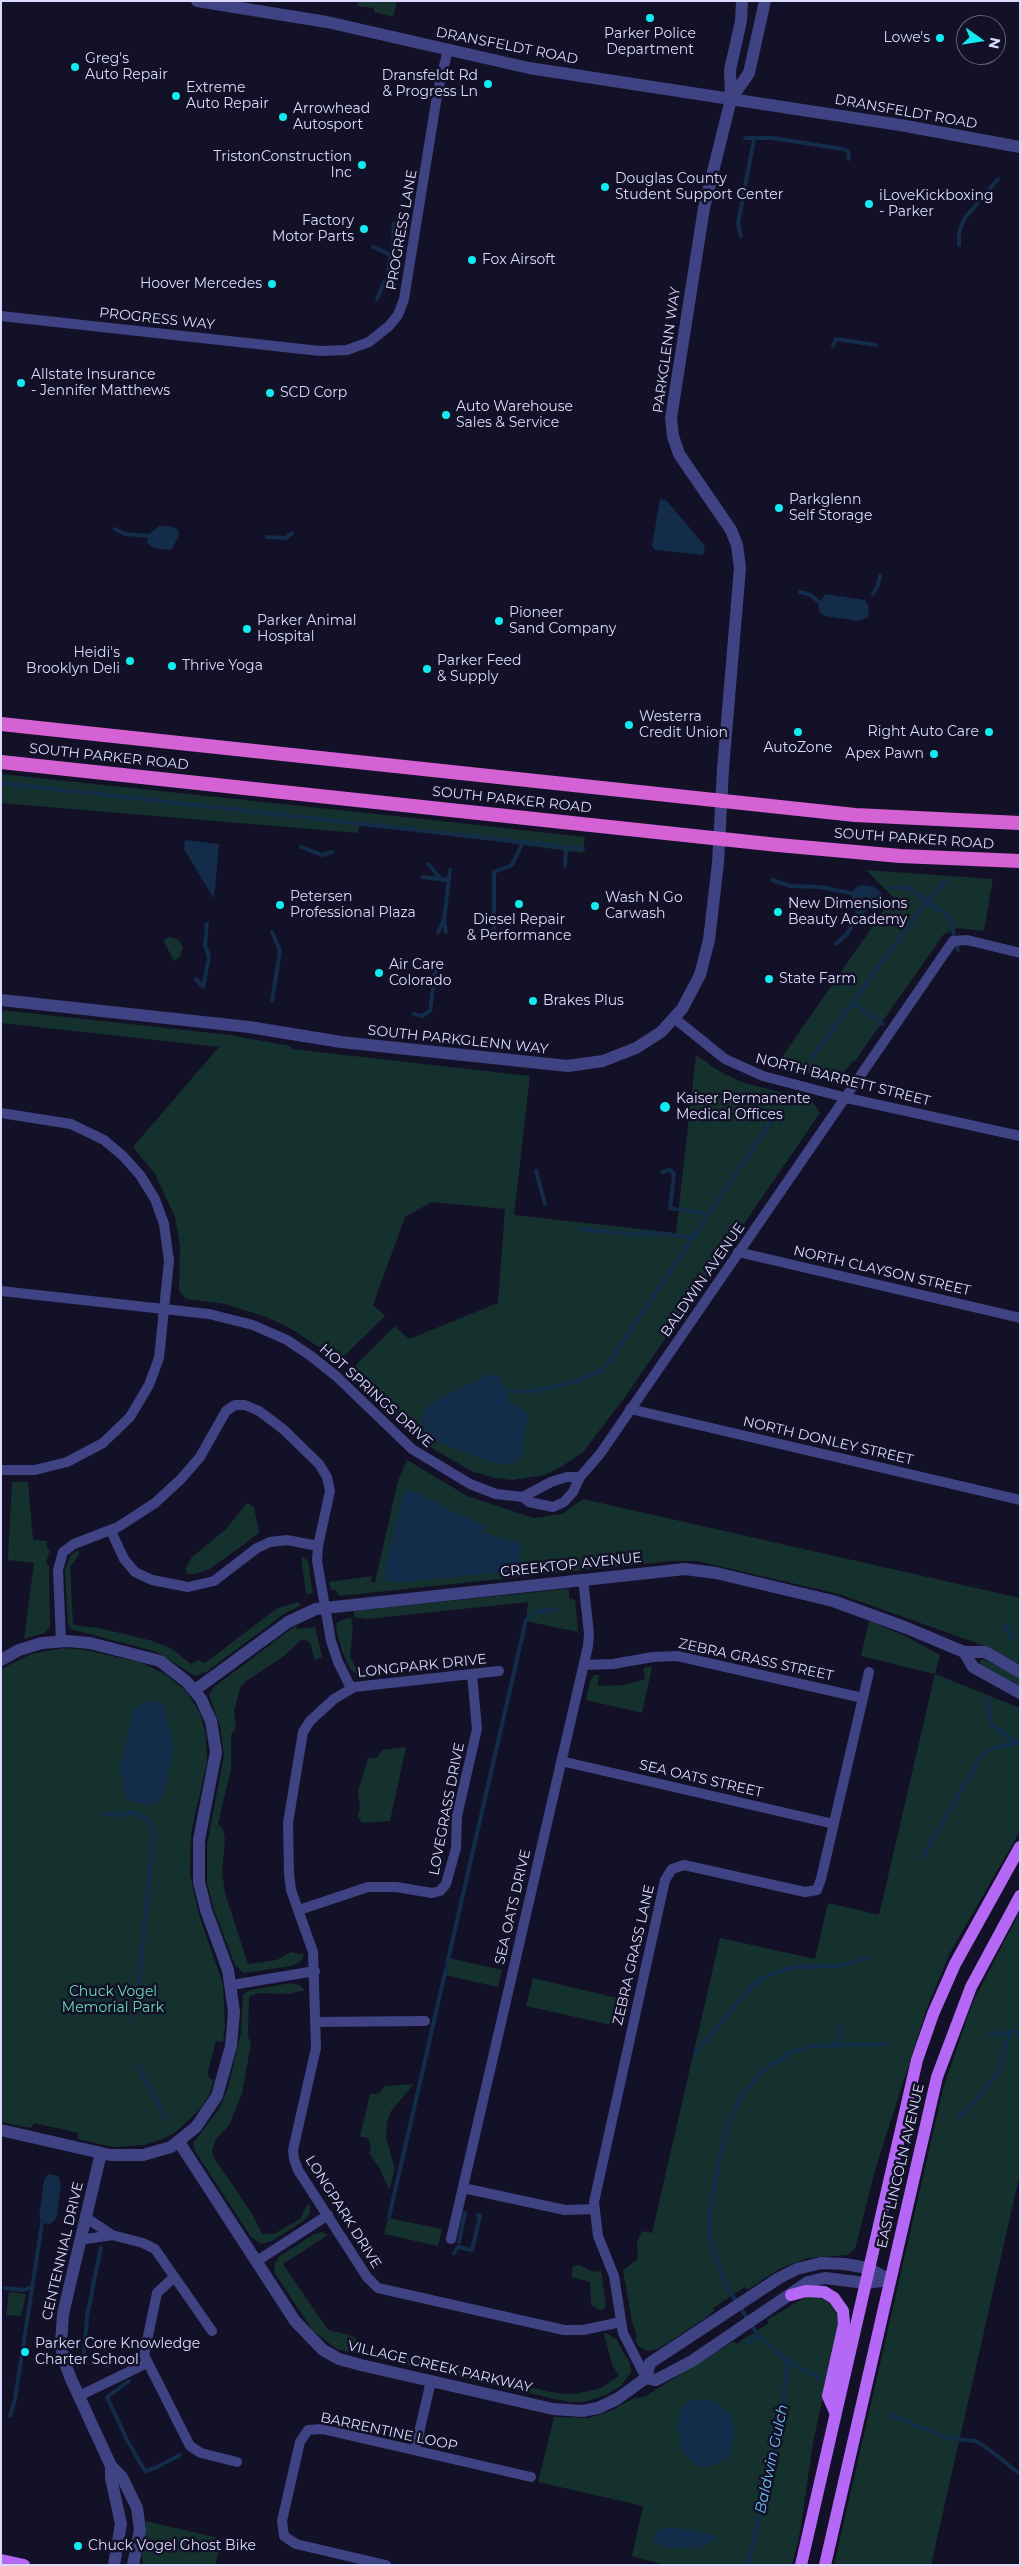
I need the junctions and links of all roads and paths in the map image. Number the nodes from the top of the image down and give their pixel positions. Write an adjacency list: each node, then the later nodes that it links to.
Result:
1 (197, 1): 4 (street, DRANSFELDT ROAD)
2 (742, 1): 5 (street)
3 (765, 1): 5 (street)
4 (448, 50): 5 (street, DRANSFELDT ROAD); 8 (street, PROGRESS LANE)
5 (731, 99): 6 (street, DRANSFELDT ROAD); 11 (street, PARKGLENN WAY)
6 (1020, 148)
7 (1, 316): 8 (street, PROGRESS WAY)
8 (310, 350)
9 (1, 724): 11 (highway, SOUTH PARKER ROAD)
10 (1, 762): 13 (highway, SOUTH PARKER ROAD)
11 (721, 801): 12 (highway, SOUTH PARKER ROAD); 13 (street, SOUTH PARKGLENN WAY)
12 (1020, 824)
13 (719, 839): 14 (highway, SOUTH PARKER ROAD); 17 (street, SOUTH PARKGLENN WAY)
14 (1020, 861)
15 (1020, 953): 18 (street, BALDWIN AVENUE)
16 (1, 1000): 17 (street, SOUTH PARKGLENN WAY)
17 (674, 1018): 18 (street, NORTH BARRETT STREET)
18 (846, 1098): 20 (street, NORTH BARRETT STREET); 21 (street, BALDWIN AVENUE)
19 (1, 1113): 23 (street)
20 (1020, 1136)
21 (738, 1252): 24 (street, NORTH CLAYSON STREET); 25 (street, BALDWIN AVENUE)
22 (1, 1291): 23 (street, HOT SPRINGS DRIVE)
23 (165, 1309): 26 (street); 28 (street, HOT SPRINGS DRIVE)
24 (1020, 1318)
25 (630, 1409): 27 (street, BALDWIN AVENUE); 29 (street, NORTH DONLEY STREET)
26 (1, 1470)
27 (580, 1476): 28 (street); 28 (street, HOT SPRINGS DRIVE)
28 (523, 1497)
29 (1020, 1500)
30 (111, 1531): 31 (street); 31 (street); 34 (street)
31 (318, 1546): 33 (street)
32 (583, 1579): 33 (street, CREEKTOP AVENUE); 35 (street, CREEKTOP AVENUE); 37 (street, SEA OATS DRIVE)
33 (325, 1607): 42 (street); 43 (street, CREEKTOP AVENUE)
34 (61, 1641): 36 (street); 43 (street)
35 (964, 1652): 40 (street, CREEKTOP AVENUE); 44 (street, CREEKTOP AVENUE)
36 (1, 1660)
37 (584, 1665): 45 (street, ZEBRA GRASS STREET); 46 (street, SEA OATS DRIVE)
38 (499, 1671): 41 (street, LONGPARK DRIVE)
39 (869, 1672): 45 (street, ZEBRA GRASS LANE)
40 (1020, 1672)
41 (472, 1674): 42 (street, LONGPARK DRIVE); 50 (street, LOVEGRASS DRIVE)
42 (352, 1688): 50 (street, LONGPARK DRIVE)
43 (195, 1690): 52 (street)
44 (1020, 1693)
45 (863, 1698): 47 (street, ZEBRA GRASS LANE)
46 (561, 1761): 47 (street, SEA OATS STREET); 58 (street, SEA OATS DRIVE)
47 (834, 1824): 59 (street, ZEBRA GRASS LANE)
48 (1020, 1847): 66 (main road, EAST LINCOLN AVENUE)
49 (1020, 1896): 68 (main road, EAST LINCOLN AVENUE)
50 (299, 1910): 51 (street, LONGPARK DRIVE)
51 (315, 1971): 52 (street); 54 (street, LONGPARK DRIVE)
52 (232, 1985): 56 (street)
53 (425, 2021): 54 (street)
54 (316, 2022): 60 (street, LONGPARK DRIVE)
55 (1, 2130): 57 (street)
56 (179, 2142): 57 (street); 65 (street, VILLAGE CREEK PARKWAY)
57 (101, 2153): 61 (street, CENTENNIAL DRIVE)
58 (463, 2188): 59 (street); 63 (street, SEA OATS DRIVE)
59 (594, 2209): 71 (street, ZEBRA GRASS LANE)
60 (328, 2215): 65 (street); 71 (street, LONGPARK DRIVE)
61 (85, 2217): 62 (street); 64 (street, CENTENNIAL DRIVE)
62 (112, 2235): 64 (street); 67 (street)
63 (451, 2239)
64 (80, 2240): 76 (street, CENTENNIAL DRIVE)
65 (257, 2261): 75 (street, VILLAGE CREEK PARKWAY)
66 (868, 2268): 68 (street, VILLAGE CREEK PARKWAY); 69 (main road, EAST LINCOLN AVENUE); 74 (street, VILLAGE CREEK PARKWAY)
67 (174, 2277): 72 (street); 73 (street)
68 (890, 2280): 69 (street, VILLAGE CREEK PARKWAY); 88 (main road, EAST LINCOLN AVENUE)
69 (864, 2283): 70 (street, VILLAGE CREEK PARKWAY); 77 (main road)
70 (791, 2295): 74 (street, VILLAGE CREEK PARKWAY); 77 (main road)
71 (620, 2322): 74 (street, ZEBRA GRASS LANE)
72 (212, 2331)
73 (147, 2363): 76 (street); 79 (street)
74 (646, 2378): 75 (street, VILLAGE CREEK PARKWAY)
75 (430, 2381): 78 (street)
76 (79, 2396): 80 (street, CENTENNIAL DRIVE)
77 (835, 2412): 87 (main road)
78 (415, 2450): 81 (street, BARRENTINE LOOP); 86 (street, BARRENTINE LOOP)
79 (237, 2462)
80 (111, 2466): 84 (street, CENTENNIAL DRIVE); 85 (street, CENTENNIAL DRIVE)
81 (531, 2477)
82 (1, 2560): 83 (main road)
83 (24, 2565)
84 (114, 2565)
85 (133, 2565)
86 (386, 2565)
87 (801, 2565)
88 (825, 2565)

